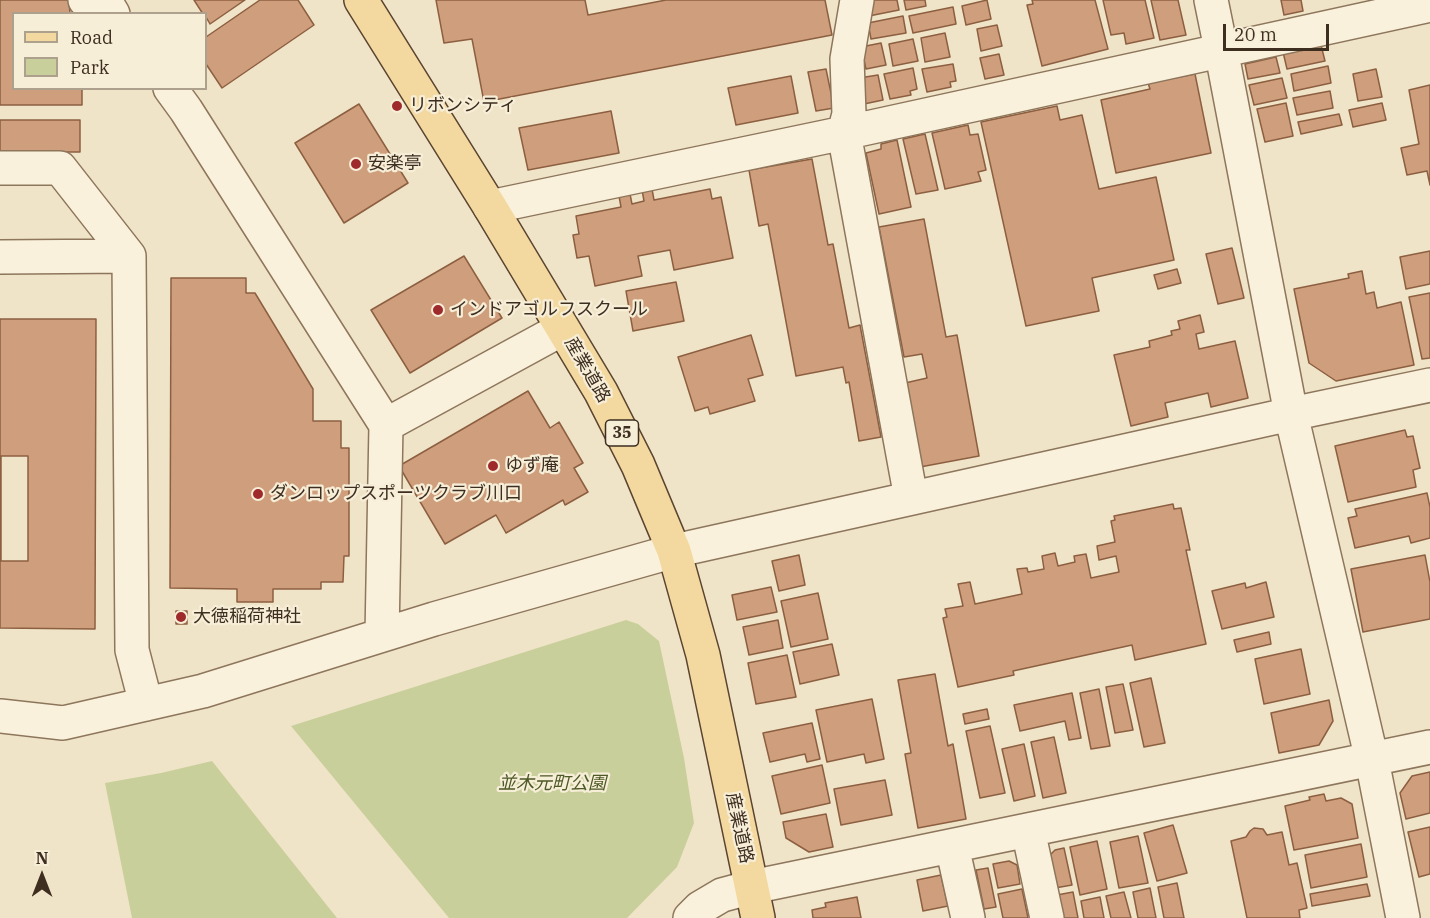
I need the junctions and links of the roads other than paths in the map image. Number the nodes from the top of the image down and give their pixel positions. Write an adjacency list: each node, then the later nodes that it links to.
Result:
1 (85, 0): 6 (street)
2 (361, 0): 11 (main road, 産業道路 / 35)
3 (857, 0): 9 (street)
4 (1211, 0): 7 (street)
5 (1430, 5): 7 (street)
6 (112, 12)
7 (1221, 49): 9 (street); 16 (street)
8 (171, 90): 17 (street)
9 (844, 132): 11 (street); 18 (street)
10 (0, 168): 12 (street)
11 (490, 207): 14 (main road, 産業道路 / 35)
12 (129, 256): 13 (street); 21 (street)
13 (0, 257)
14 (562, 329): 17 (street); 19 (main road, 産業道路 / 35)
15 (1430, 385): 16 (street)
16 (1291, 414): 18 (street); 24 (street)
17 (386, 425): 20 (street)
18 (911, 498): 19 (street)
19 (674, 551): 20 (street); 27 (main road, 産業道路 / 35)
20 (382, 635): 21 (street)
21 (146, 704): 22 (street)
22 (0, 716)
23 (1430, 747): 24 (street)
24 (1372, 760): 25 (street); 31 (street)
25 (1028, 830): 26 (street); 30 (street)
26 (952, 846): 27 (street); 29 (street)
27 (755, 903): 28 (street)
28 (690, 918)
29 (968, 918)
30 (1047, 918)
31 (1403, 918)

